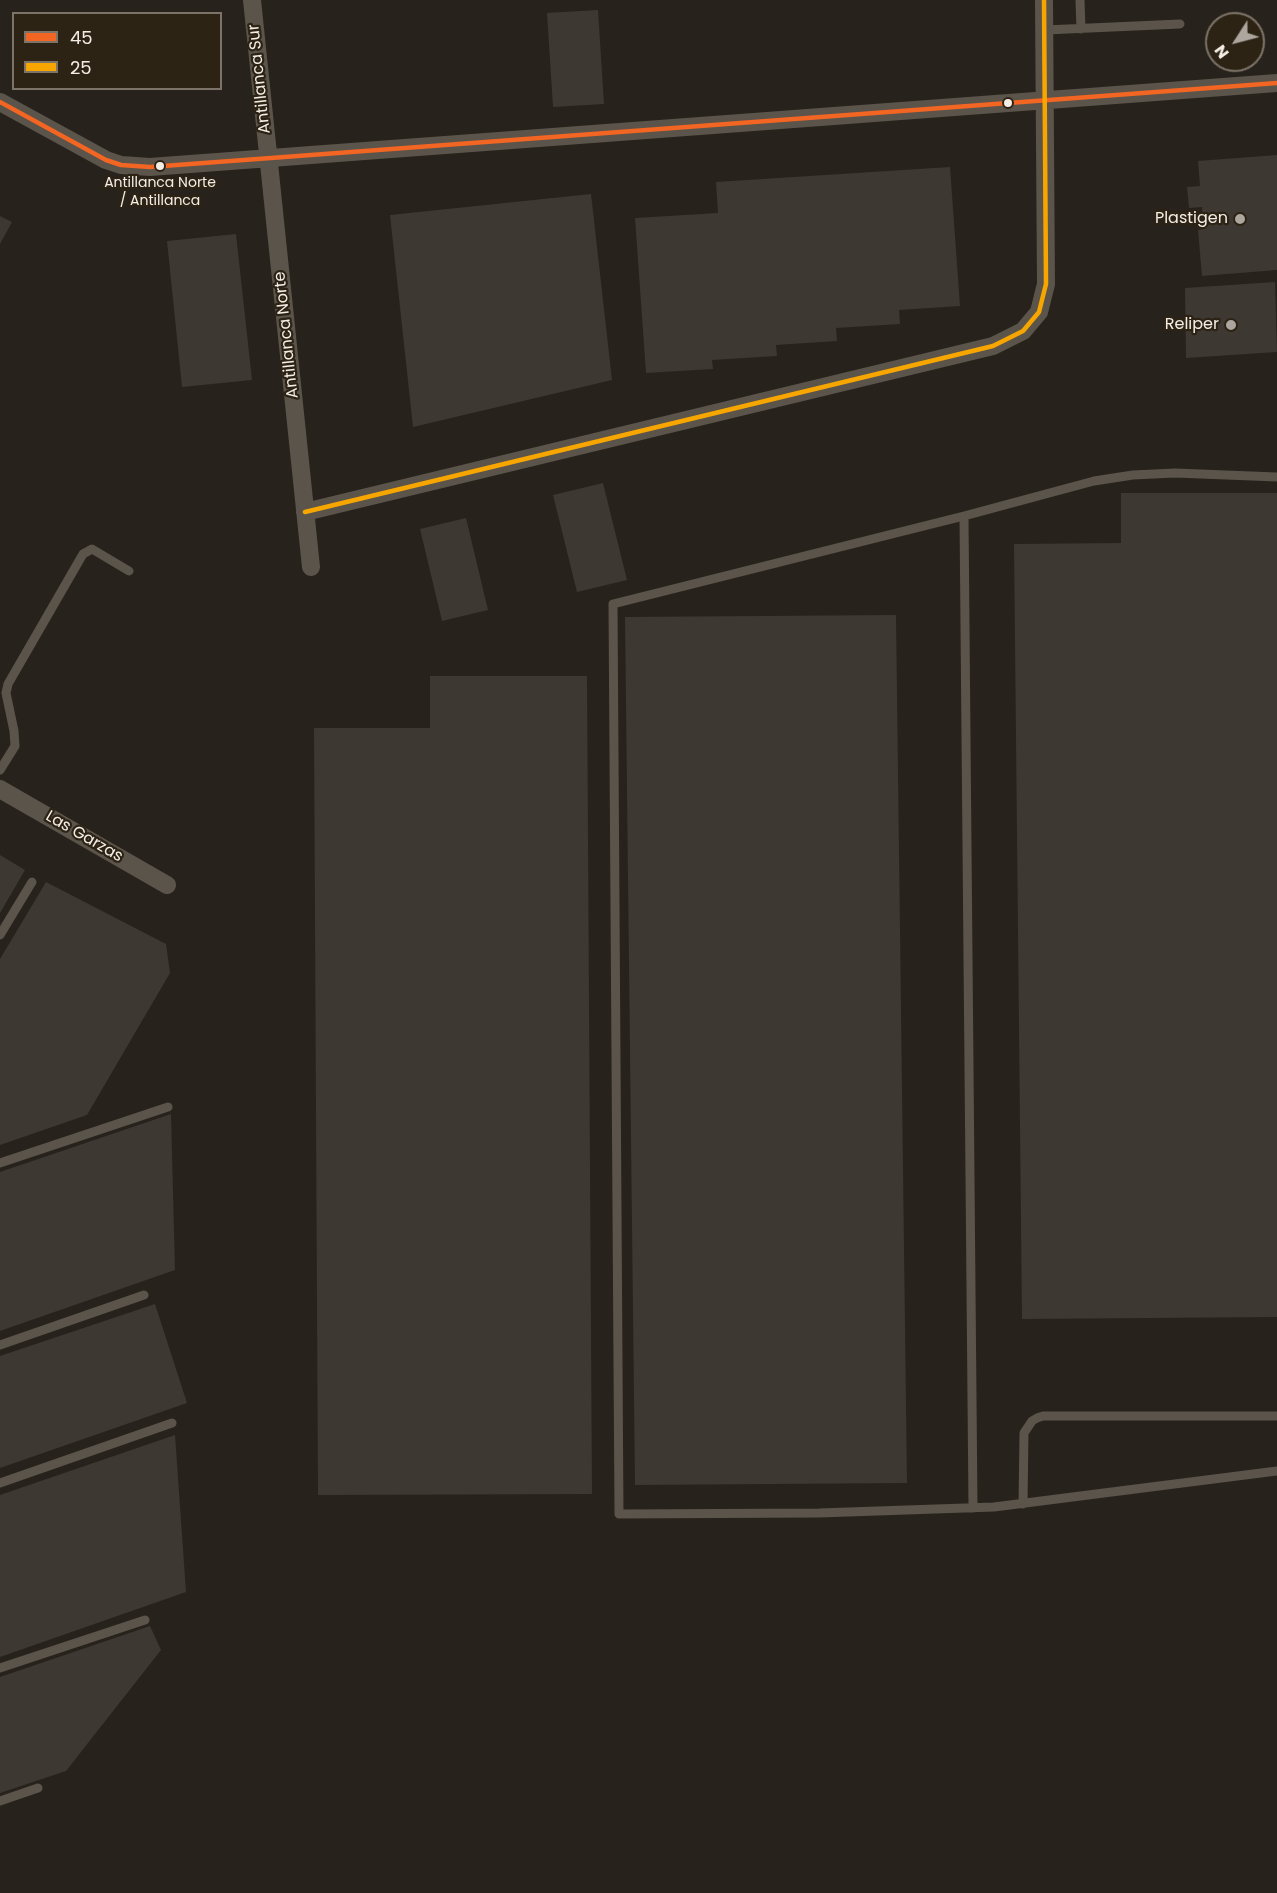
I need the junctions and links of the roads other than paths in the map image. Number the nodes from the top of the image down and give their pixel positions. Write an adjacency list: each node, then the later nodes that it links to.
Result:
1 (252, 0): 10 (street, Antillanca Sur)
2 (1044, 0): 6 (street)
3 (1080, 0): 5 (lane)
4 (1180, 24): 5 (lane)
5 (1081, 29): 6 (lane)
6 (1045, 30): 8 (street)
7 (1277, 83): 8 (street)
8 (1045, 100): 10 (street); 12 (street)
9 (0, 102): 10 (street)
10 (269, 158): 12 (street, Antillanca Norte)
11 (1277, 477): 13 (lane)
12 (305, 512): 14 (street, Antillanca Norte)
13 (964, 516): 30 (lane); 30 (lane)
14 (311, 567)
15 (129, 571): 16 (lane)
16 (0, 770)
17 (0, 789): 19 (street, Las Garzas)
18 (32, 882): 20 (lane)
19 (167, 885)
20 (0, 935)
21 (168, 1107): 22 (lane)
22 (0, 1163)
23 (144, 1295): 24 (lane)
24 (0, 1345)
25 (1277, 1416): 29 (lane)
26 (172, 1423): 28 (lane)
27 (1277, 1471): 29 (lane)
28 (0, 1483)
29 (1023, 1504): 30 (lane)
30 (973, 1508)
31 (145, 1620): 32 (lane)
32 (0, 1668)
33 (38, 1788): 34 (lane)
34 (0, 1801)

